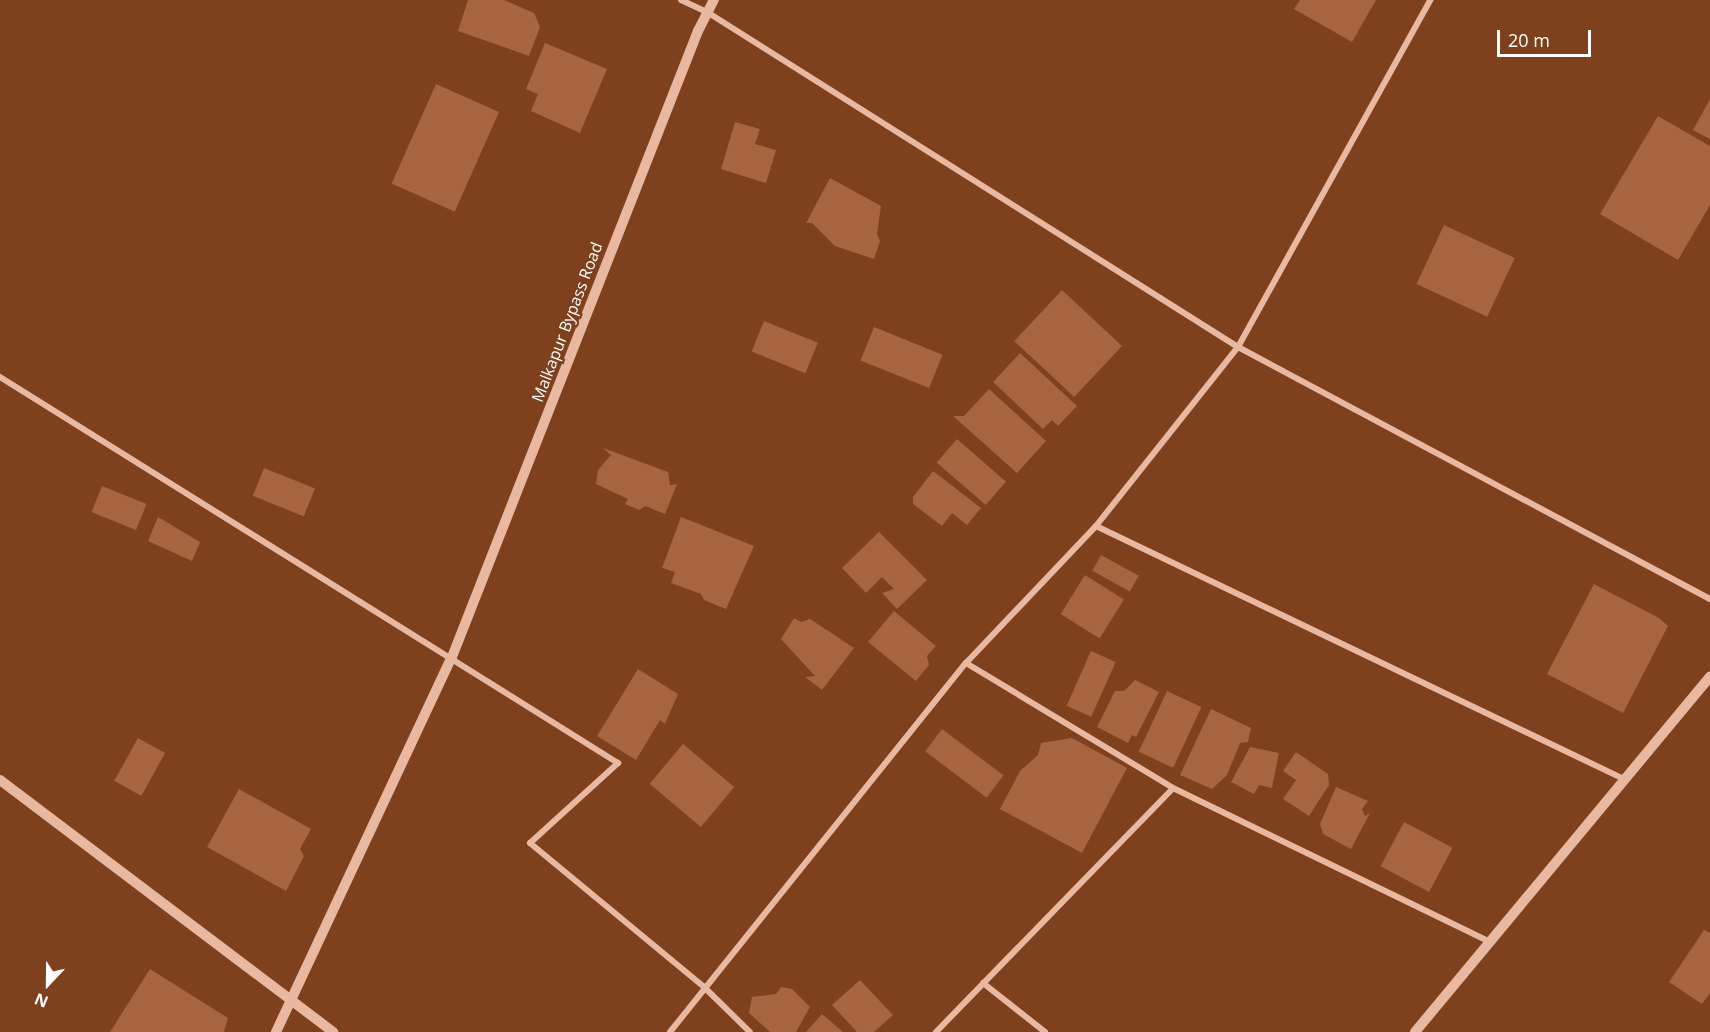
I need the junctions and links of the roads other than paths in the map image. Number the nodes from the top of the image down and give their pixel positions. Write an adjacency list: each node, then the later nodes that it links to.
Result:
1 (681, 0): 4 (street)
2 (714, 0): 4 (street, Malkapur Bypass Road)
3 (1430, 0): 5 (street)
4 (707, 12): 5 (street); 9 (street, Malkapur Bypass Road)
5 (1238, 347): 7 (street); 8 (street)
6 (0, 376): 9 (street)
7 (1096, 526): 10 (street); 13 (street)
8 (1710, 599)
9 (452, 657): 17 (street); 18 (street, Malkapur Bypass Road)
10 (966, 663): 14 (street); 17 (street)
11 (1710, 677): 13 (street)
12 (0, 780): 18 (street)
13 (1626, 781): 15 (street)
14 (1173, 788): 15 (street); 16 (street)
15 (1490, 942): 25 (street)
16 (983, 983): 23 (street); 24 (street)
17 (704, 987): 21 (street); 22 (street)
18 (293, 998): 19 (street, Malkapur Bypass Road); 20 (street)
19 (276, 1032)
20 (333, 1032)
21 (670, 1032)
22 (750, 1032)
23 (936, 1032)
24 (1045, 1032)
25 (1415, 1032)

